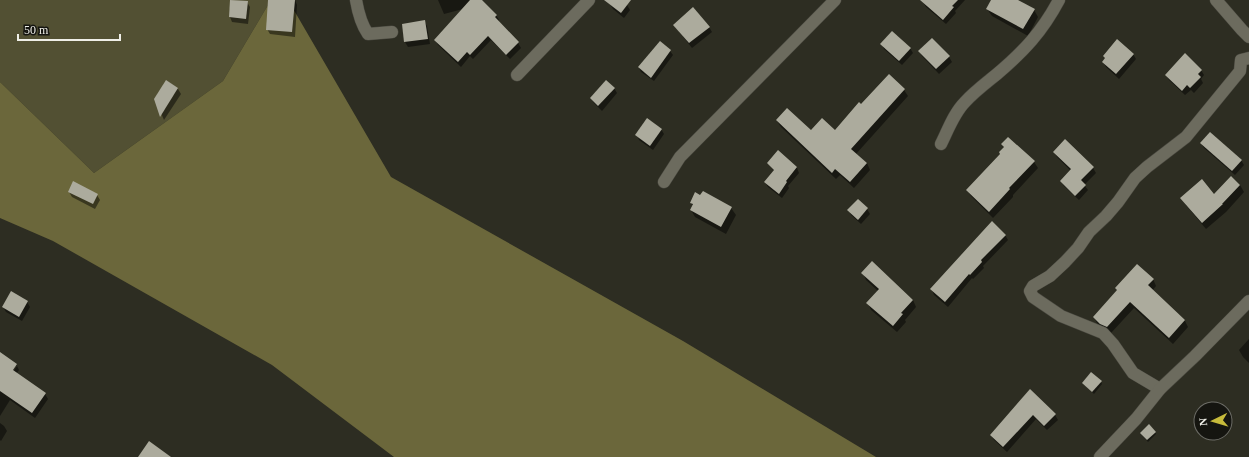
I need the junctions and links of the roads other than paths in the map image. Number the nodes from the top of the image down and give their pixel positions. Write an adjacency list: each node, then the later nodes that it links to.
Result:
1 (356, 0): 6 (street)
2 (589, 0): 9 (street)
3 (835, 0): 11 (street)
4 (1059, 0): 10 (street)
5 (1216, 0): 7 (street)
6 (392, 32)
7 (1249, 37)
8 (1249, 58): 13 (street)
9 (517, 75)
10 (941, 144)
11 (664, 182)
12 (1249, 301): 13 (street)
13 (1160, 389): 14 (street)
14 (1100, 457)

